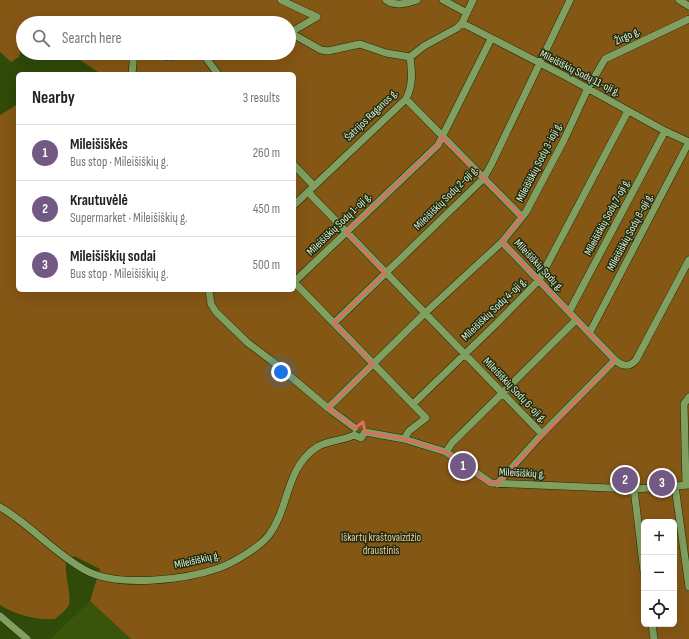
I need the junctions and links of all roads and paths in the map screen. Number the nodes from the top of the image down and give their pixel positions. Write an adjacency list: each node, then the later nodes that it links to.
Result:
1 (281, 0): 12 (street)
2 (386, 0): 3 (street)
3 (417, 0)
4 (443, 0): 9 (street)
5 (473, 0): 9 (street)
6 (570, 0): 18 (street)
7 (679, 0): 8 (street)
8 (689, 6)
9 (467, 13): 11 (street)
10 (689, 19): 21 (street, Žirgo g.)
11 (462, 23): 14 (street, Mileišiškių Sodų 11-oji g.); 15 (street)
12 (296, 29)
13 (296, 36): 15 (street)
14 (491, 39): 18 (street, Mileišiškių Sodų 11-oji g.); 25 (street, Mileišiškių Sodų 1-oji g.)
15 (410, 57): 22 (street, Šatrijos Raganos g.)
16 (133, 60): 19 (street)
17 (207, 60): 20 (street)
18 (538, 64): 21 (street, Mileišiškių Sodų 11-oji g.); 28 (street, Mileišiškių Sodų 2-oji g.)
19 (132, 72)
20 (216, 72)
21 (588, 88): 23 (street, Mileišiškių Sodų 11-oji g.); 32 (street, Mileišiškių Sodų 3-ioji g.)
22 (406, 99): 25 (street); 29 (street, Šatrijos Raganos g.)
23 (628, 110): 24 (street, Mileišiškių Sodų 11-oji g.); 38 (street, Mileišiškių Sodų 4-oji g.)
24 (665, 131): 26 (street, Mileišiškių Sodų 11-oji g.); 41 (street, Mileišiškių Sodų 7-oji g.)
25 (442, 137): 28 (street); 33 (street, Mileišiškių Sodų 1-oji g.)
26 (689, 142): 45 (street, Mileišiškių Sodų 8-oji g.)
27 (296, 167): 29 (street)
28 (483, 179): 32 (street); 36 (street, Mileišiškių Sodų 2-oji g.)
29 (314, 186): 30 (street, Šatrijos Raganos g.)
30 (308, 192): 31 (street, Šatrijos Raganos g.); 33 (street, Mileišiškių Sodų 6-oji g.)
31 (296, 203)
32 (522, 217): 34 (street, Mileišiškių Sodų 3-ioji g.)
33 (346, 232): 36 (street, Mileišiškių Sodų 6-oji g.); 37 (street, Mileišiškių Sodų 1-oji g.)
34 (502, 242): 38 (street, Mileišiškių Sodų g.); 42 (street, Mileišiškių Sodų g.)
35 (689, 260): 47 (street)
36 (385, 273): 42 (street, Mileišiškių Sodų 6-oji g.); 44 (street, Mileišiškių Sodų 2-oji g.)
37 (296, 280)
38 (539, 280): 41 (street, Mileišiškių Sodų g.); 46 (street, Mileišiškių Sodų 4-oji g.)
39 (296, 284): 44 (street, Mileišiškių Sodų 1-oji g.)
40 (209, 292): 52 (street)
41 (569, 312): 43 (street, Mileišiškių Sodų g.)
42 (425, 313): 46 (street, Mileišiškių Sodų 6-oji g.); 48 (street, Mileišiškių Sodų g.)
43 (576, 320): 45 (street, Mileišiškių Sodų g.); 49 (street)
44 (334, 323): 48 (street, Mileišiškių Sodų 1-oji g.)
45 (590, 332): 47 (street, Mileišiškių Sodų g.)
46 (464, 353): 49 (street, Mileišiškių Sodų 6-oji g.); 51 (street, Mileišiškių Sodų 4-oji g.)
47 (615, 360): 54 (street)
48 (373, 364): 51 (street, Mileišiškių Sodų 1-oji g.); 52 (street, Mileišiškių Sodų g.)
49 (503, 394): 54 (street, Mileišiškių Sodų 6-oji g.); 56 (street)
50 (689, 396): 57 (street)
51 (413, 404): 55 (street, Mileišiškių Sodų 1-oji g.)
52 (328, 408): 53 (street)
53 (355, 431): 55 (street, Mileišiškių g.); 62 (street, Mileišiškių g.)
54 (542, 434): 58 (street, Mileišiškių Sodų 6-oji g.)
55 (404, 439): 56 (street, Mileišiškių g.)
56 (446, 452): 58 (street, Mileišiškių g.)
57 (687, 455): 59 (street)
58 (497, 484): 61 (street, Mileišiškių g.)
59 (687, 485): 60 (street, Mileišiškių g.)
60 (675, 486): 61 (street, Mileišiškių g.); 64 (street)
61 (634, 489): 63 (street)
62 (0, 508)
63 (642, 555)
64 (689, 587)
65 (0, 616): 67 (street)
66 (652, 627): 68 (street)
67 (28, 639)
68 (654, 639)

